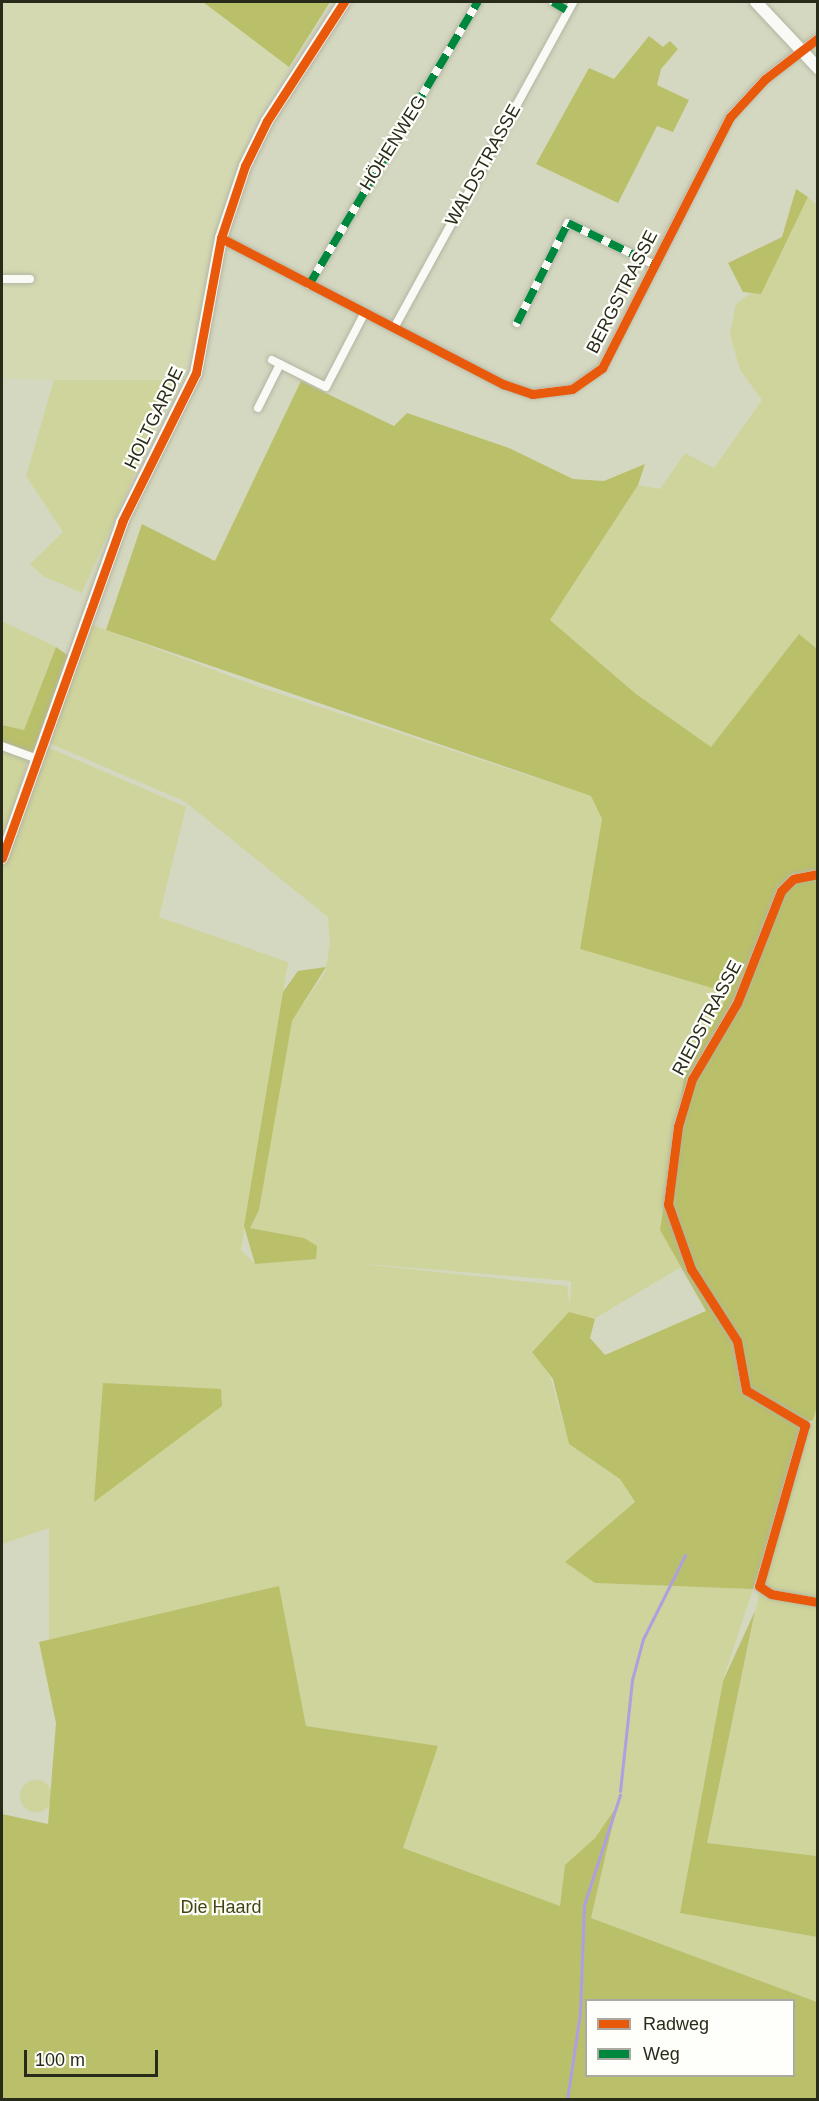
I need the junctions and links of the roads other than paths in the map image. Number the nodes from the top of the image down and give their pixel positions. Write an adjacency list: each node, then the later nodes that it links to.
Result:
1 (344, 2): 10 (street, HOLTGARDE)
2 (478, 2): 14 (street, HÖHENWEG)
3 (553, 2): 6 (street)
4 (573, 2): 6 (street, WALDSTRASSE)
5 (756, 2): 8 (street)
6 (568, 10): 17 (street, WALDSTRASSE)
7 (818, 38): 8 (street, BERGSTRASSE)
8 (802, 50): 9 (street); 11 (street, BERGSTRASSE)
9 (818, 68)
10 (221, 238): 14 (street, BERGSTRASSE); 20 (street, HOLTGARDE)
11 (655, 265): 16 (street); 17 (street, BERGSTRASSE)
12 (2, 279): 13 (street)
13 (30, 279)
14 (309, 285): 15 (street, BERGSTRASSE)
15 (364, 314): 17 (street, BERGSTRASSE); 18 (street)
16 (517, 322)
17 (394, 328)
18 (258, 408)
19 (2, 746): 20 (street)
20 (35, 758): 21 (street, HOLTGARDE)
21 (2, 858)
22 (818, 874): 23 (street, RIEDSTRASSE)
23 (818, 1602)

